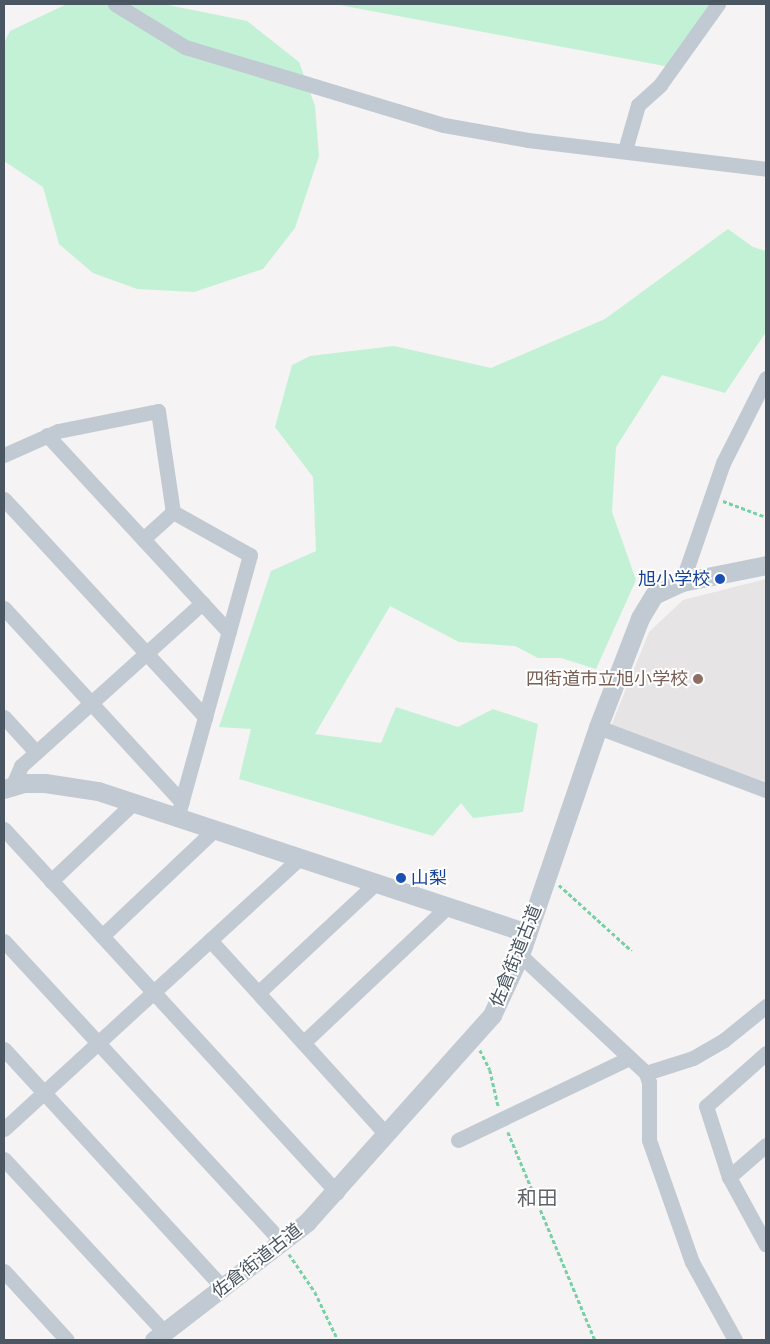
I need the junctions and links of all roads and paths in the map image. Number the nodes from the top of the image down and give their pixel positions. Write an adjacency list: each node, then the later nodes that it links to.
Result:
1 (115, 4): 3 (street)
2 (718, 4): 3 (street)
3 (625, 150): 4 (street)
4 (766, 169)
5 (766, 378): 8 (street)
6 (47, 435): 7 (street); 10 (street); 12 (street)
7 (4, 455)
8 (711, 497): 11 (path); 14 (street)
9 (4, 499): 18 (street)
10 (174, 512): 12 (street); 17 (street)
11 (766, 517)
12 (143, 539): 15 (street)
13 (766, 565): 14 (street, 佐倉街道古道)
14 (682, 582): 22 (street, 佐倉街道古道)
15 (202, 603): 17 (street); 18 (street)
16 (4, 608): 19 (street)
17 (229, 632): 21 (street)
18 (146, 653): 19 (street); 21 (street)
19 (91, 703): 23 (street); 27 (street)
20 (4, 717): 23 (street)
21 (205, 717): 27 (street)
22 (598, 728): 25 (street); 31 (street, 佐倉街道古道)
23 (36, 752): 24 (street)
24 (9, 787): 26 (street)
25 (766, 790)
26 (132, 804): 27 (street); 32 (street)
27 (179, 811): 29 (street)
28 (4, 829): 32 (street)
29 (212, 832): 30 (street); 36 (street)
30 (299, 859): 33 (street); 37 (street)
31 (547, 874): 35 (street, 佐倉街道古道); 39 (path)
32 (51, 881): 36 (street)
33 (376, 883): 34 (street); 42 (street)
34 (447, 907): 35 (street); 45 (street)
35 (527, 933): 40 (street, 佐倉街道古道)
36 (102, 936): 41 (street)
37 (210, 940): 41 (street); 42 (street)
38 (4, 941): 46 (street)
39 (632, 951)
40 (520, 955): 44 (street, 佐倉街道古道); 49 (street)
41 (153, 992): 46 (street); 59 (street)
42 (259, 992): 45 (street)
43 (766, 1006): 50 (street)
44 (471, 1039): 52 (path); 54 (street, 佐倉街道古道)
45 (305, 1041): 54 (street)
46 (98, 1044): 51 (street); 60 (street)
47 (4, 1048): 51 (street)
48 (766, 1053): 58 (street)
49 (629, 1058): 50 (street); 52 (street)
50 (646, 1073): 68 (street)
51 (44, 1092): 53 (street); 63 (street)
52 (502, 1119): 55 (street); 67 (path)
53 (4, 1129)
54 (386, 1134): 59 (street, 佐倉街道古道)
55 (458, 1140)
56 (766, 1145): 58 (street)
57 (4, 1159): 64 (street)
58 (729, 1177): 61 (street)
59 (337, 1192): 60 (street, 佐倉街道古道)
60 (282, 1242): 63 (street, 佐倉街道古道); 66 (path)
61 (766, 1245)
62 (4, 1271): 65 (street)
63 (223, 1288): 64 (street, 佐倉街道古道)
64 (159, 1336)
65 (67, 1340)
66 (338, 1340)
67 (595, 1340)
68 (735, 1340)

